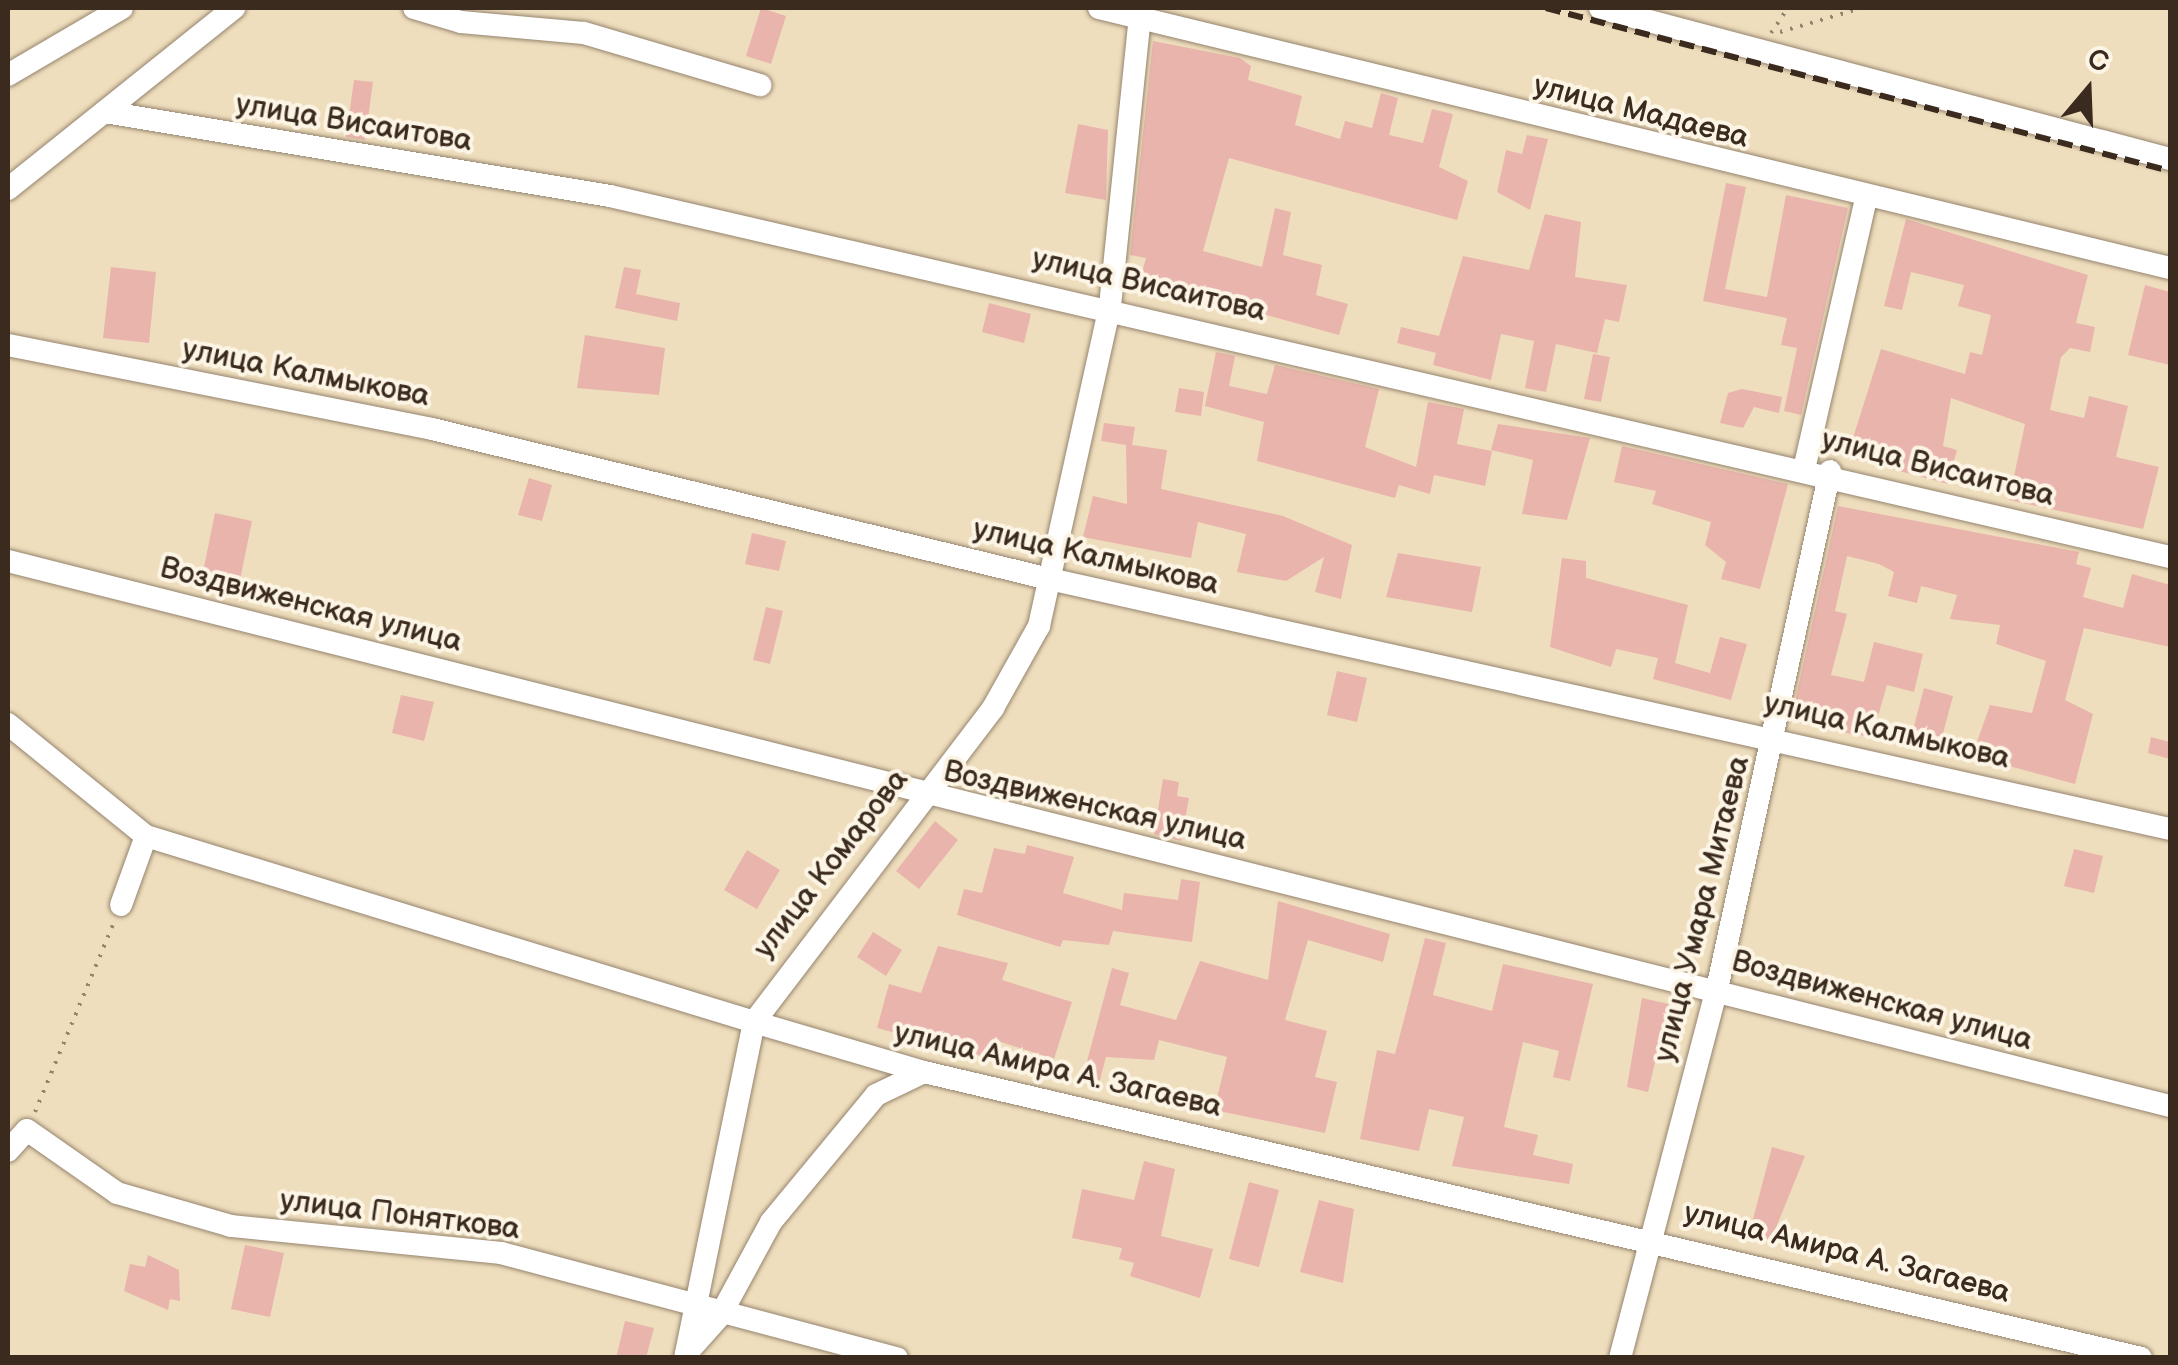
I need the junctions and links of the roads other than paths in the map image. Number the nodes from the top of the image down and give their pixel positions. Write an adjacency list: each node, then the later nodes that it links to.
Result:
1 (122, 8): 7 (street)
2 (234, 8): 9 (street)
3 (414, 8): 8 (street)
4 (1098, 8): 6 (street, улица Мадаева)
5 (1600, 8): 10 (street)
6 (1140, 18): 12 (street, улица Мадаева); 14 (street, улица Комарова)
7 (8, 75)
8 (760, 85)
9 (106, 112): 11 (street); 14 (street, улица Висаитова)
10 (2170, 158)
11 (8, 190)
12 (1866, 198): 13 (street, улица Мадаева); 16 (street)
13 (2170, 268)
14 (1110, 306): 16 (street, улица Висаитова); 20 (street, улица Комарова)
15 (8, 345): 20 (street, улица Калмыкова)
16 (1805, 466): 17 (street, улица Висаитова)
17 (1830, 471): 18 (street, улица Висаитова); 22 (street, улица Умара Митаева)
18 (2170, 557)
19 (8, 562): 23 (street, Воздвиженская улица)
20 (1045, 578): 22 (street, улица Калмыкова); 23 (street, улица Комарова)
21 (8, 724): 25 (street, улица Амира А. Загаева)
22 (1775, 734): 24 (street, улица Калмыкова); 27 (street, улица Умара Митаева)
23 (921, 797): 27 (street, Воздвиженская улица); 28 (street, улица Комарова)
24 (2170, 829)
25 (146, 836): 26 (street); 28 (street, улица Амира А. Загаева)
26 (121, 905)
27 (1717, 988): 30 (street, Воздвиженская улица); 32 (street, улица Умара Митаева)
28 (754, 1022): 29 (street, улица Амира А. Загаева); 33 (street, улица Комарова)
29 (924, 1072): 32 (street, улица Амира А. Загаева); 34 (street)
30 (2170, 1106)
31 (8, 1151): 33 (street, улица Поняткова)
32 (1648, 1235): 37 (street, улица Умара Митаева); 38 (street, улица Амира А. Загаева)
33 (694, 1309): 34 (street, улица Поняткова); 35 (street, улица Комарова)
34 (720, 1316): 35 (street); 36 (street, улица Поняткова)
35 (685, 1356)
36 (898, 1358)
37 (1620, 1358)
38 (2141, 1358)

